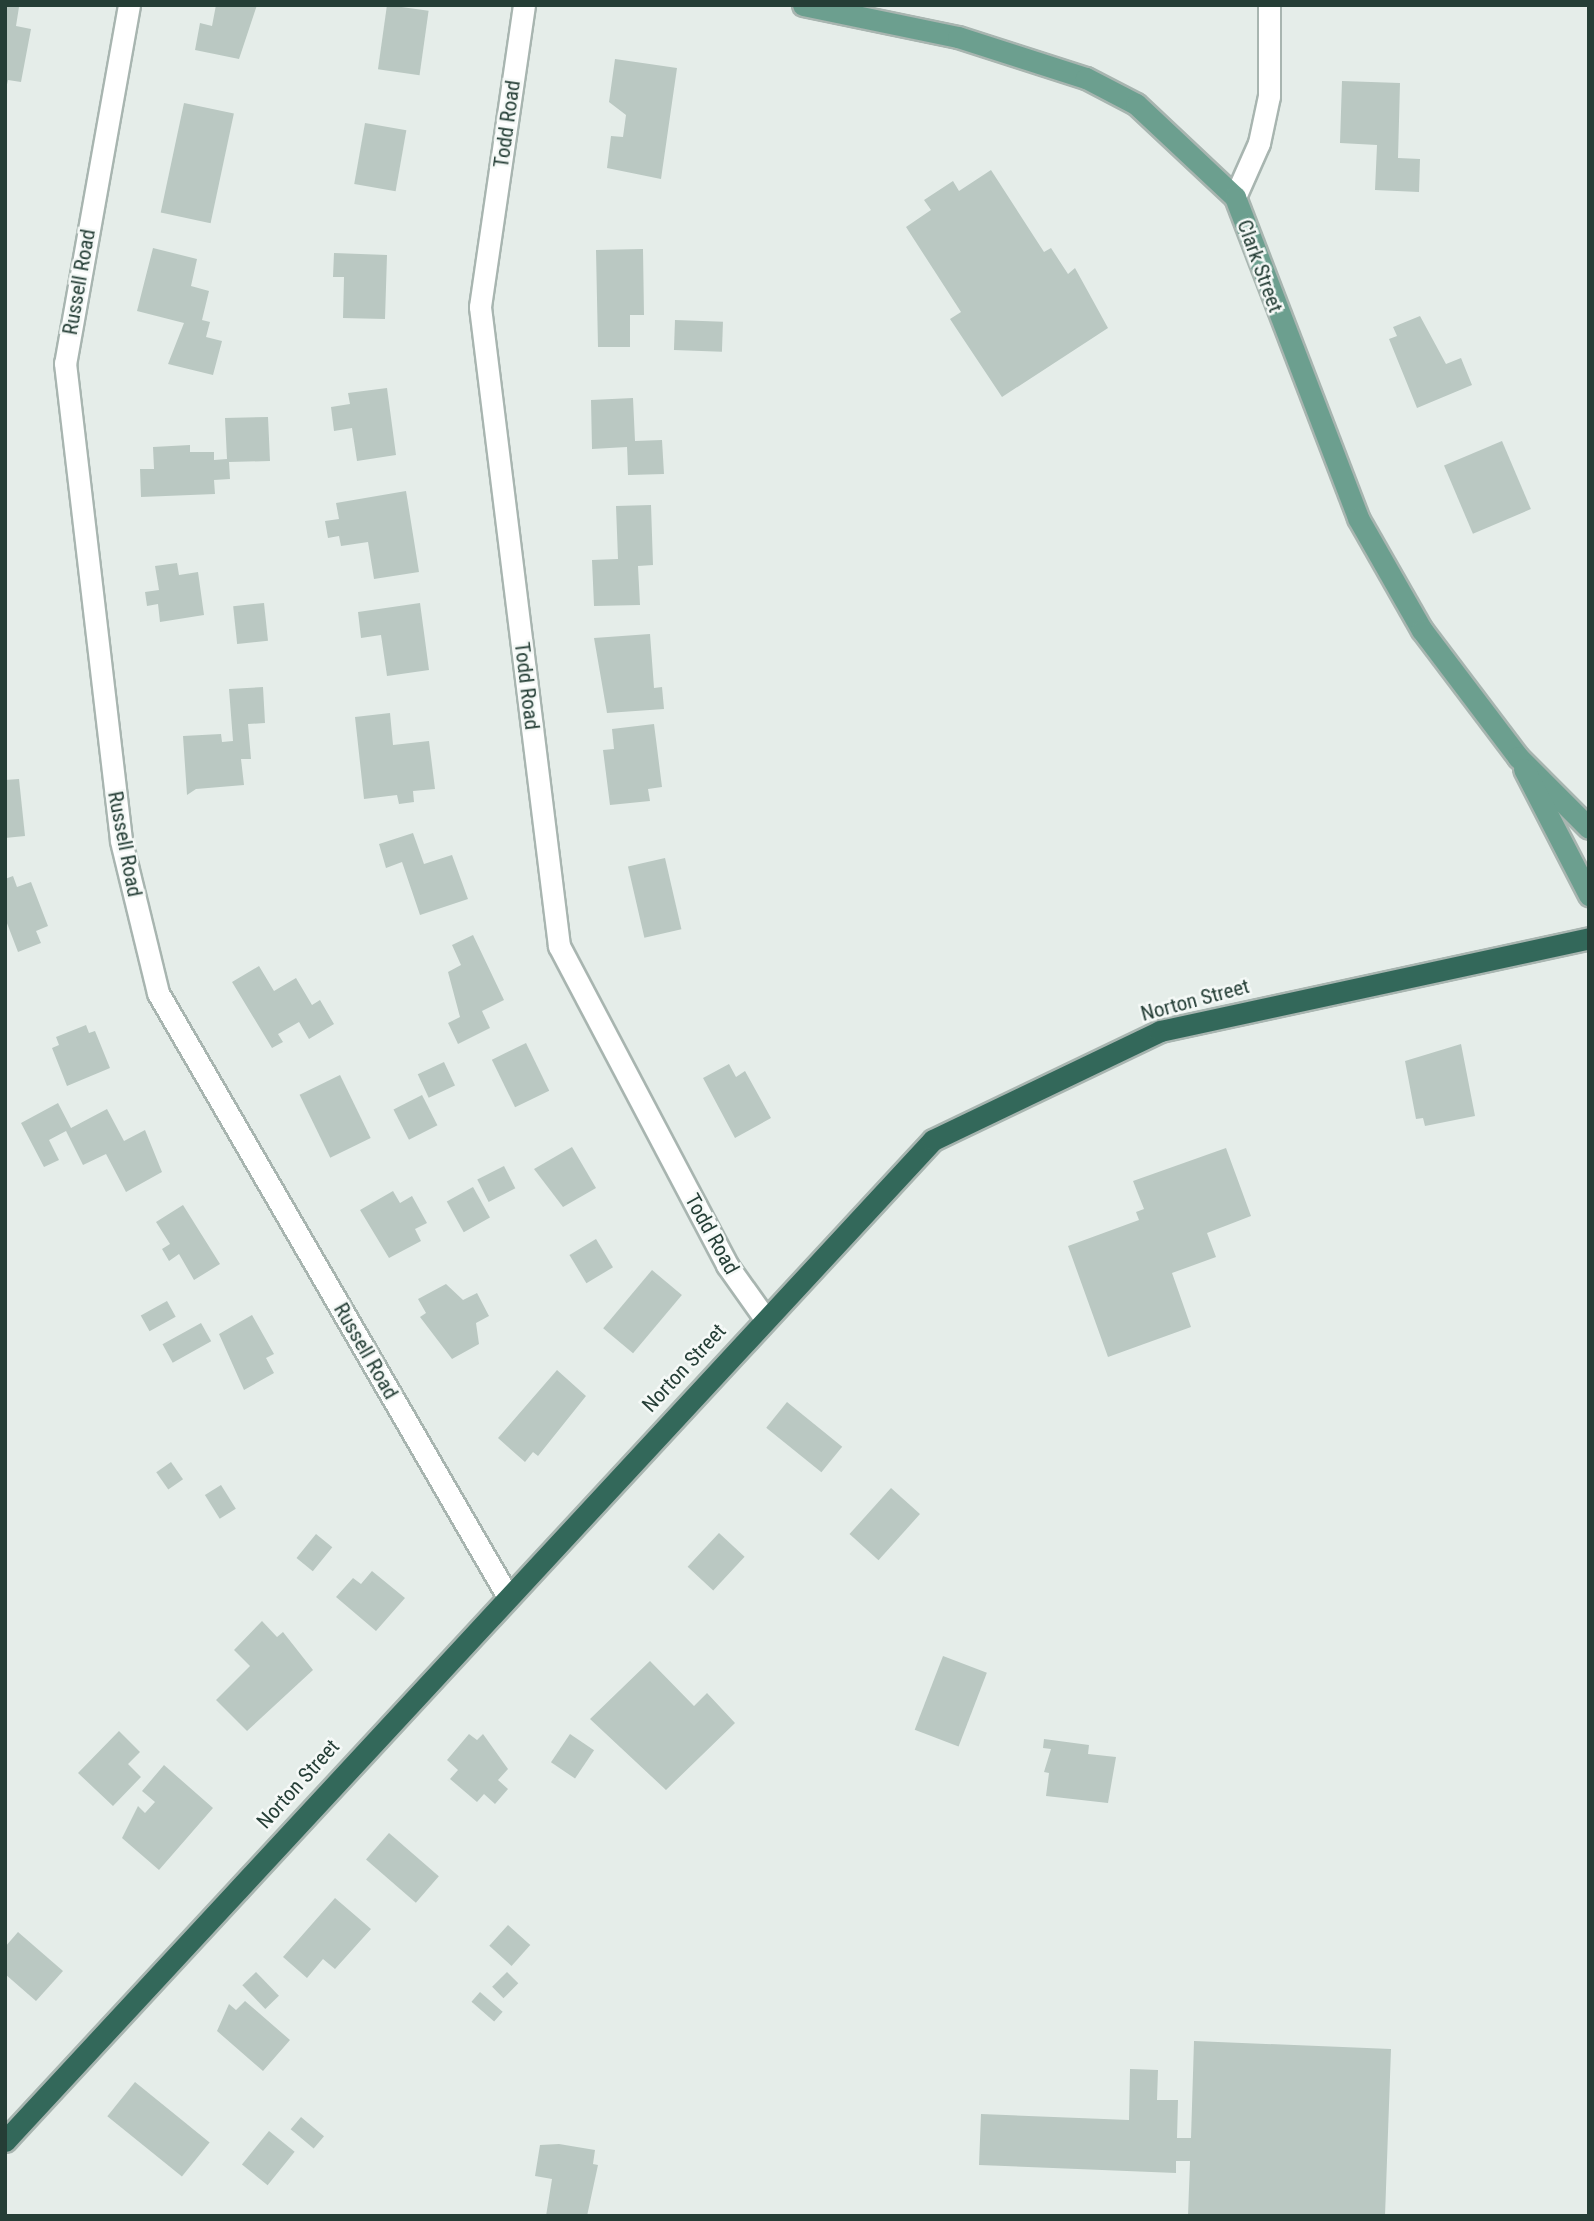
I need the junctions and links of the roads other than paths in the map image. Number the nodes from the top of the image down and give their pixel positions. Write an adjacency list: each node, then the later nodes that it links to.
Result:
1 (129, 5): 11 (street, Russell Road)
2 (524, 5): 10 (street, Todd Road)
3 (803, 5): 5 (main road, Clark Street)
4 (1269, 5): 5 (street)
5 (1235, 197): 6 (main road, Clark Street)
6 (1518, 757): 7 (main road, Clark Street); 8 (main road, Clark Street)
7 (1589, 828)
8 (1589, 895)
9 (1589, 938): 10 (highway, Norton Street)
10 (764, 1317): 11 (highway, Norton Street)
11 (507, 1595): 12 (highway, Norton Street)
12 (5, 2141)

